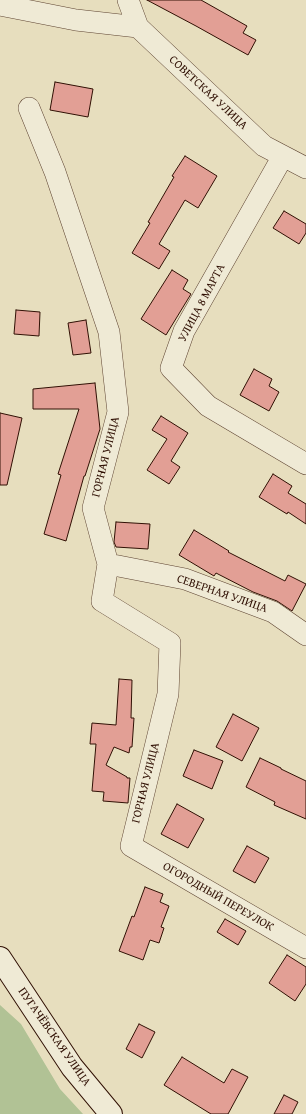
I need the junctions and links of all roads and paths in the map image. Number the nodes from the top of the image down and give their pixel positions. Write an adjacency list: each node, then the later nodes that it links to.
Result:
1 (128, 0): 3 (street, СОВЕТСКАЯ УЛИЦА)
2 (0, 5): 3 (street)
3 (138, 27): 5 (street, СОВЕТСКАЯ УЛИЦА)
4 (29, 108): 8 (street, ГОРНАЯ УЛИЦА)
5 (283, 156): 6 (street, СОВЕТСКАЯ УЛИЦА); 7 (street, УЛИЦА 8 МАРТА)
6 (306, 168)
7 (306, 464)
8 (108, 564): 9 (street, СЕВЕРНАЯ УЛИЦА); 10 (street, ГОРНАЯ УЛИЦА)
9 (306, 635)
10 (131, 846): 11 (street, ОГОРОДНЫЙ ПЕРЕУЛОК)
11 (306, 948)
12 (0, 958): 13 (main road, ПУГАЧЁВСКАЯ УЛИЦА)
13 (111, 1114)

